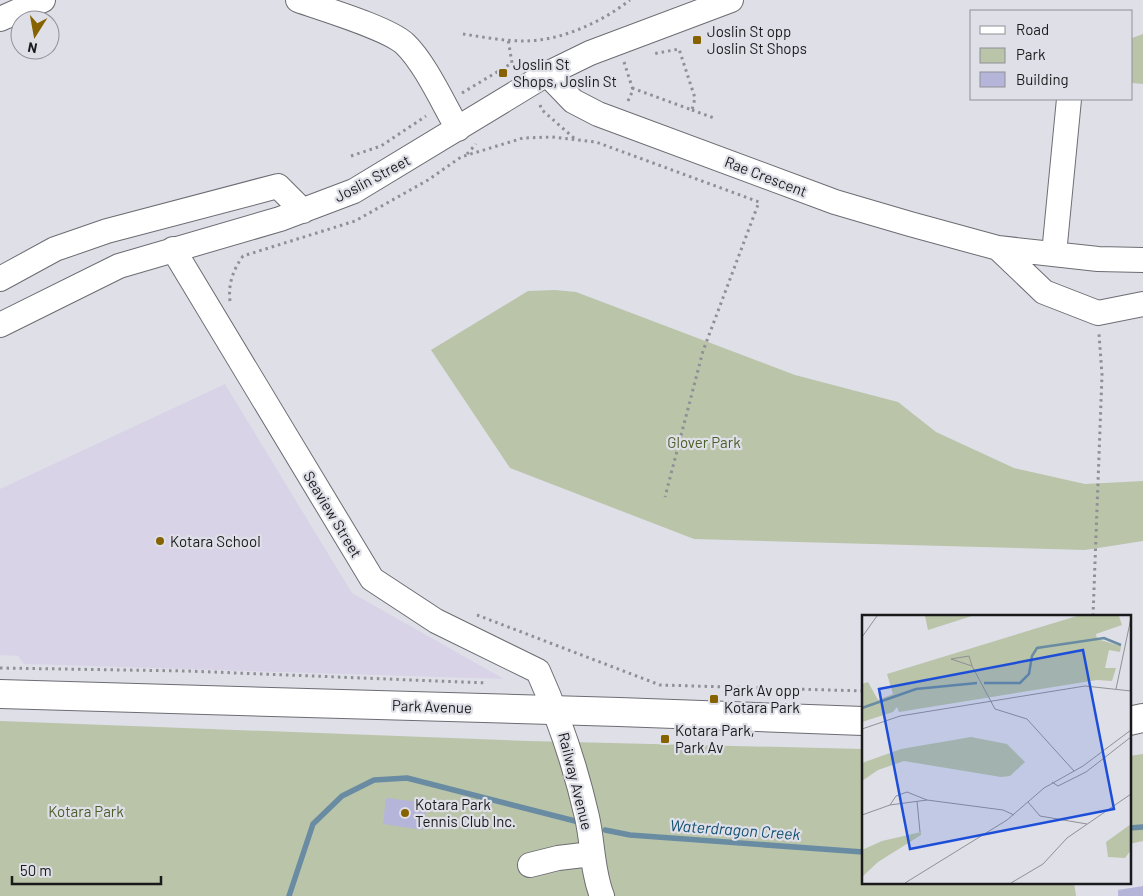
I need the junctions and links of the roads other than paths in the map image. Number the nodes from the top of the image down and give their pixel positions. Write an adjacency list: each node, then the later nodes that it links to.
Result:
1 (43, 0): 4 (street)
2 (298, 0): 7 (street)
3 (731, 0): 5 (street, Joslin Street)
4 (0, 19)
5 (547, 74): 7 (street, Joslin Street); 9 (street, Rae Crescent)
6 (1069, 100): 11 (street)
7 (458, 129): 8 (street, Joslin Street)
8 (303, 211): 10 (street, Joslin Street); 13 (street)
9 (998, 248): 11 (street, Rae Crescent); 14 (street, Rae Crescent)
10 (173, 249): 15 (street, Joslin Street); 17 (street, Seaview Street)
11 (1054, 254): 12 (street, Rae Crescent)
12 (1143, 260)
13 (0, 279)
14 (1143, 304)
15 (0, 325)
16 (0, 694): 17 (main road, Park Avenue)
17 (556, 710): 20 (main road, Park Avenue); 21 (street, Railway Avenue)
18 (1143, 718): 19 (main road)
19 (1130, 720)
20 (862, 721)
21 (592, 854): 22 (street); 23 (street, Railway Avenue)
22 (530, 866)
23 (602, 896)

